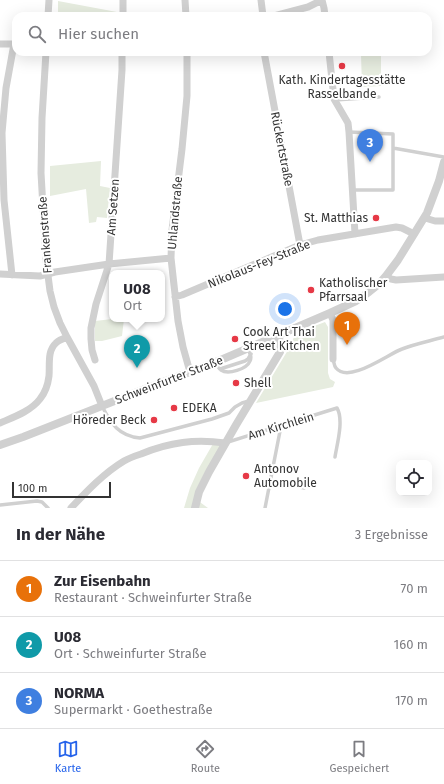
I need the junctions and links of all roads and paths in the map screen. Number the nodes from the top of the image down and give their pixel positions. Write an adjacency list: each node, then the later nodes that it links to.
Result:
1 (49, 0): 6 (street)
2 (123, 0): 7 (street)
3 (185, 0): 8 (street)
4 (261, 0): 9 (street)
5 (322, 0): 10 (street); 11 (street)
6 (48, 12)
7 (123, 12)
8 (186, 12)
9 (262, 12)
10 (289, 12)
11 (324, 12)
12 (0, 44): 13 (street)
13 (12, 44)
14 (13, 56): 23 (street)
15 (46, 56): 37 (street, Frankenstraße)
16 (122, 56): 35 (street, Am Setzen)
17 (187, 56): 34 (street, Uhlandstraße)
18 (265, 56): 33 (street, Rückertstraße)
19 (330, 56): 21 (street)
20 (379, 97): 21 (lane)
21 (335, 100): 22 (street)
22 (349, 132): 24 (lane); 27 (street)
23 (1, 133): 28 (street)
24 (393, 148): 25 (lane); 27 (lane)
25 (444, 157)
26 (444, 162): 29 (street, Schweinfurter Straße)
27 (352, 190): 31 (street)
28 (2, 200): 38 (street)
29 (425, 218): 30 (street); 32 (street, Schweinfurter Straße)
30 (444, 221)
31 (355, 234): 32 (street, Nikolaus-Fey-Straße); 33 (street, Nikolaus-Fey-Straße)
32 (414, 234): 39 (street, Schweinfurter Straße)
33 (300, 245): 41 (street, Nikolaus-Fey-Straße)
34 (171, 258): 35 (street); 41 (street, Uhlandstraße)
35 (109, 264): 37 (street); 47 (street, Am Setzen)
36 (0, 274): 38 (street)
37 (48, 274): 38 (street); 44 (street, Frankenstraße)
38 (12, 275)
39 (386, 276): 40 (street); 42 (street, Schweinfurter Straße)
40 (444, 277)
41 (175, 297): 50 (street, Uhlandstraße)
42 (330, 313): 43 (street, Schweinfurter Straße); 48 (street)
43 (278, 335): 46 (street, Schweinfurter Straße); 51 (street)
44 (67, 337): 52 (street, Frankenstraße); 53 (street)
45 (444, 337): 48 (lane)
46 (249, 352): 49 (street, Schweinfurter Straße); 49 (lane)
47 (95, 360)
48 (333, 360)
49 (217, 366): 50 (street, Schweinfurter Straße)
50 (190, 372): 52 (street, Schweinfurter Straße)
51 (250, 402): 52 (lane); 55 (street)
52 (102, 406): 56 (street, Schweinfurter Straße)
53 (0, 423)
54 (281, 426): 55 (lane, Am Kirchlein); 57 (lane, Am Kirchlein); 58 (lane)
55 (225, 443): 62 (street); 63 (street)
56 (3, 444)
57 (335, 457)
58 (270, 480): 59 (lane); 64 (lane)
59 (304, 488)
60 (0, 505): 61 (lane)
61 (48, 508)
62 (71, 508)
63 (195, 508)
64 (265, 508)

